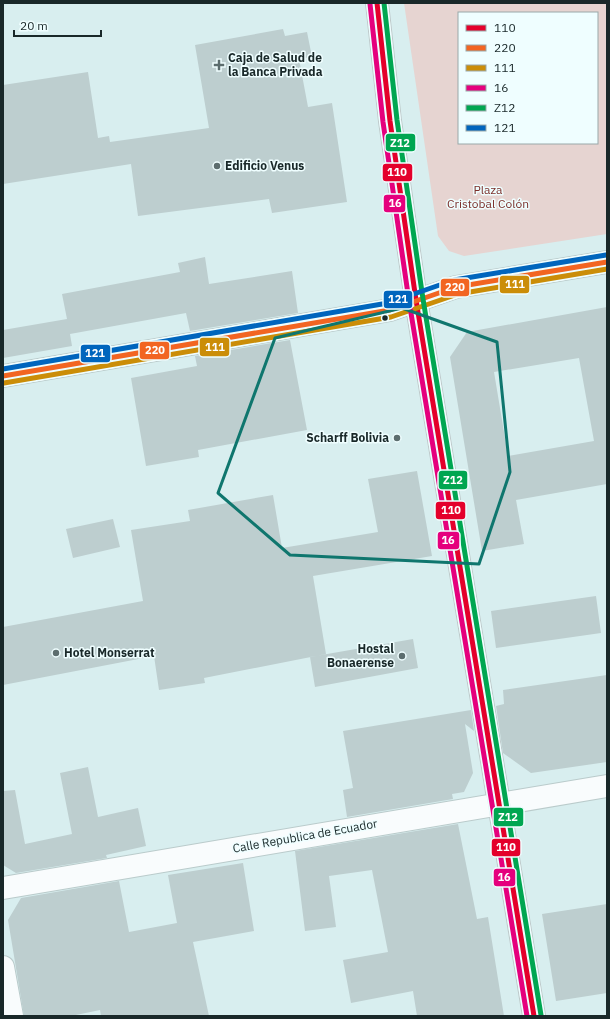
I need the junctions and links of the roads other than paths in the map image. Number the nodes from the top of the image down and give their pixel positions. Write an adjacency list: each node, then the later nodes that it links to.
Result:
1 (377, 3): 3 (main road)
2 (607, 262): 3 (street)
3 (416, 300): 4 (street); 6 (main road)
4 (3, 376)
5 (607, 786): 6 (street, Calle Republica de Ecuador)
6 (499, 803): 7 (street, Calle Republica de Ecuador); 10 (main road)
7 (3, 888)
8 (3, 967): 9 (street)
9 (12, 1016)
10 (534, 1016)

